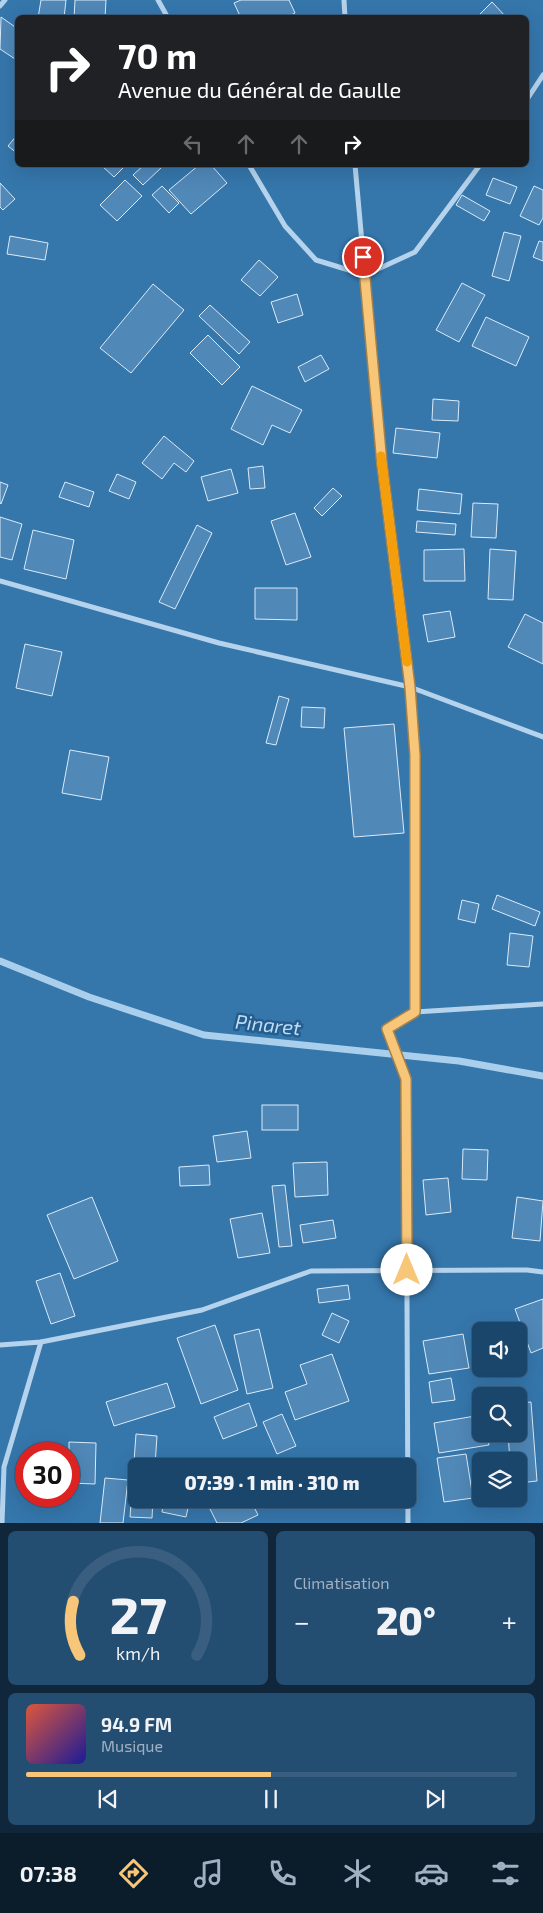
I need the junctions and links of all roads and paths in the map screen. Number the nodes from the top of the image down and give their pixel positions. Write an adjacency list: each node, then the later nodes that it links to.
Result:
1 (5, 0): 4 (street)
2 (158, 0): 5 (street)
3 (344, 0): 6 (street)
4 (0, 6)
5 (166, 15)
6 (345, 15)
7 (543, 75): 8 (street)
8 (529, 96)
9 (250, 167): 12 (street)
10 (354, 167): 12 (street)
11 (479, 167): 12 (street)
12 (365, 275): 14 (street)
13 (0, 581): 14 (street)
14 (410, 687): 15 (street); 17 (street)
15 (543, 737)
16 (543, 1004): 17 (street)
17 (415, 1012): 18 (street)
18 (407, 1270): 19 (street); 20 (street); 23 (street)
19 (543, 1272)
20 (42, 1342): 21 (street); 22 (street)
21 (0, 1345)
22 (2, 1523)
23 (408, 1523)

